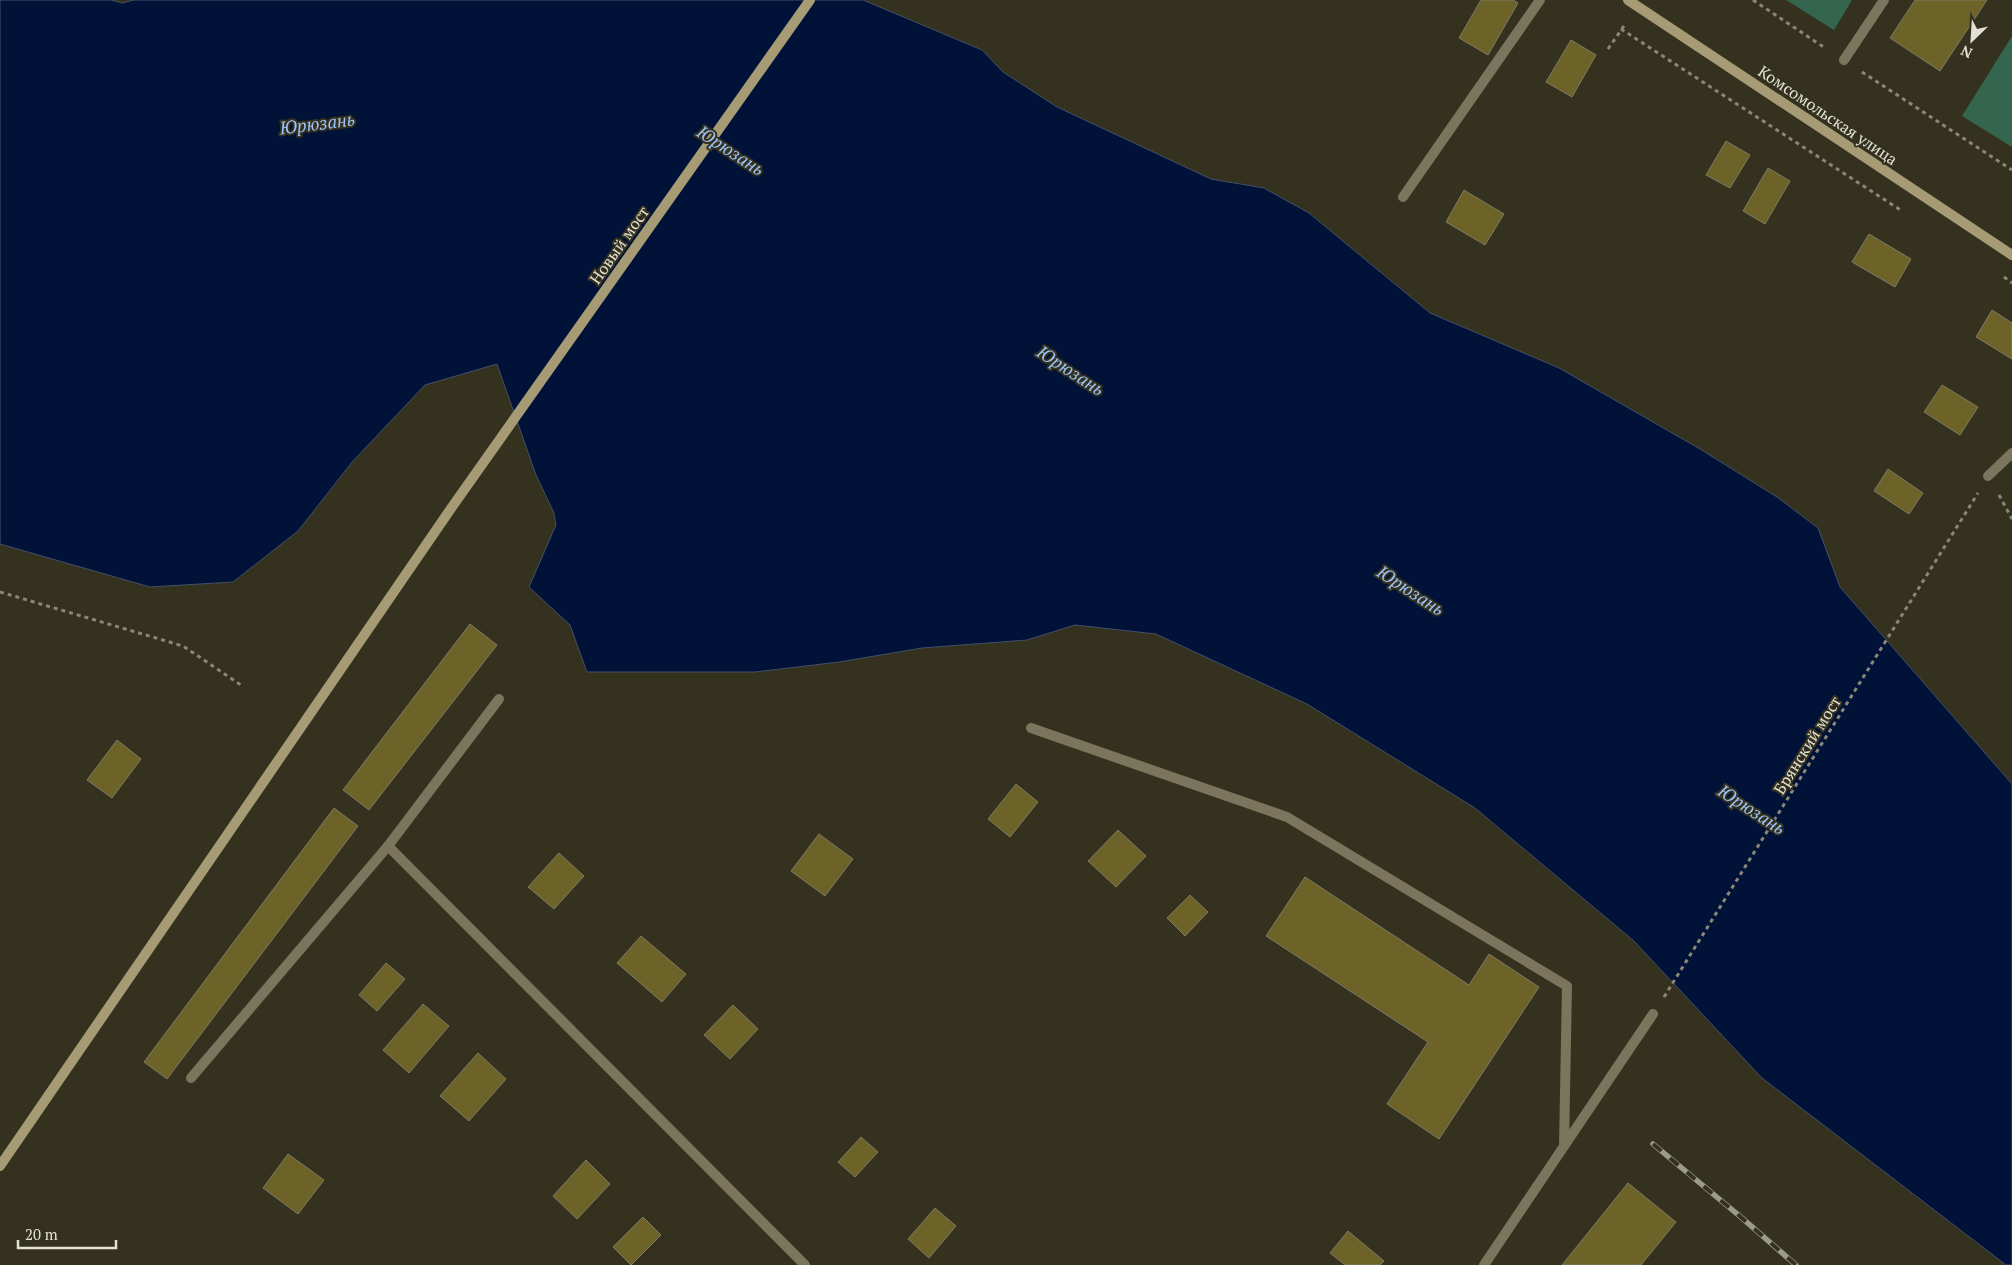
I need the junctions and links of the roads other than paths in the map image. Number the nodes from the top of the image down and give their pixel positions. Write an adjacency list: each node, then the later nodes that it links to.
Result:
1 (810, 0): 16 (main road, Новый мост)
2 (1540, 0): 6 (street)
3 (1628, 0): 7 (main road, Комсомольская улица)
4 (1884, 0): 5 (street)
5 (1844, 60)
6 (1402, 196)
7 (2012, 255)
8 (2012, 453): 9 (street)
9 (1988, 476)
10 (499, 699): 12 (street)
11 (1031, 728): 15 (street)
12 (388, 846): 14 (street); 17 (street)
13 (1653, 1014): 15 (street)
14 (191, 1078)
15 (1564, 1146): 18 (street)
16 (0, 1166)
17 (805, 1265)
18 (1484, 1265)

